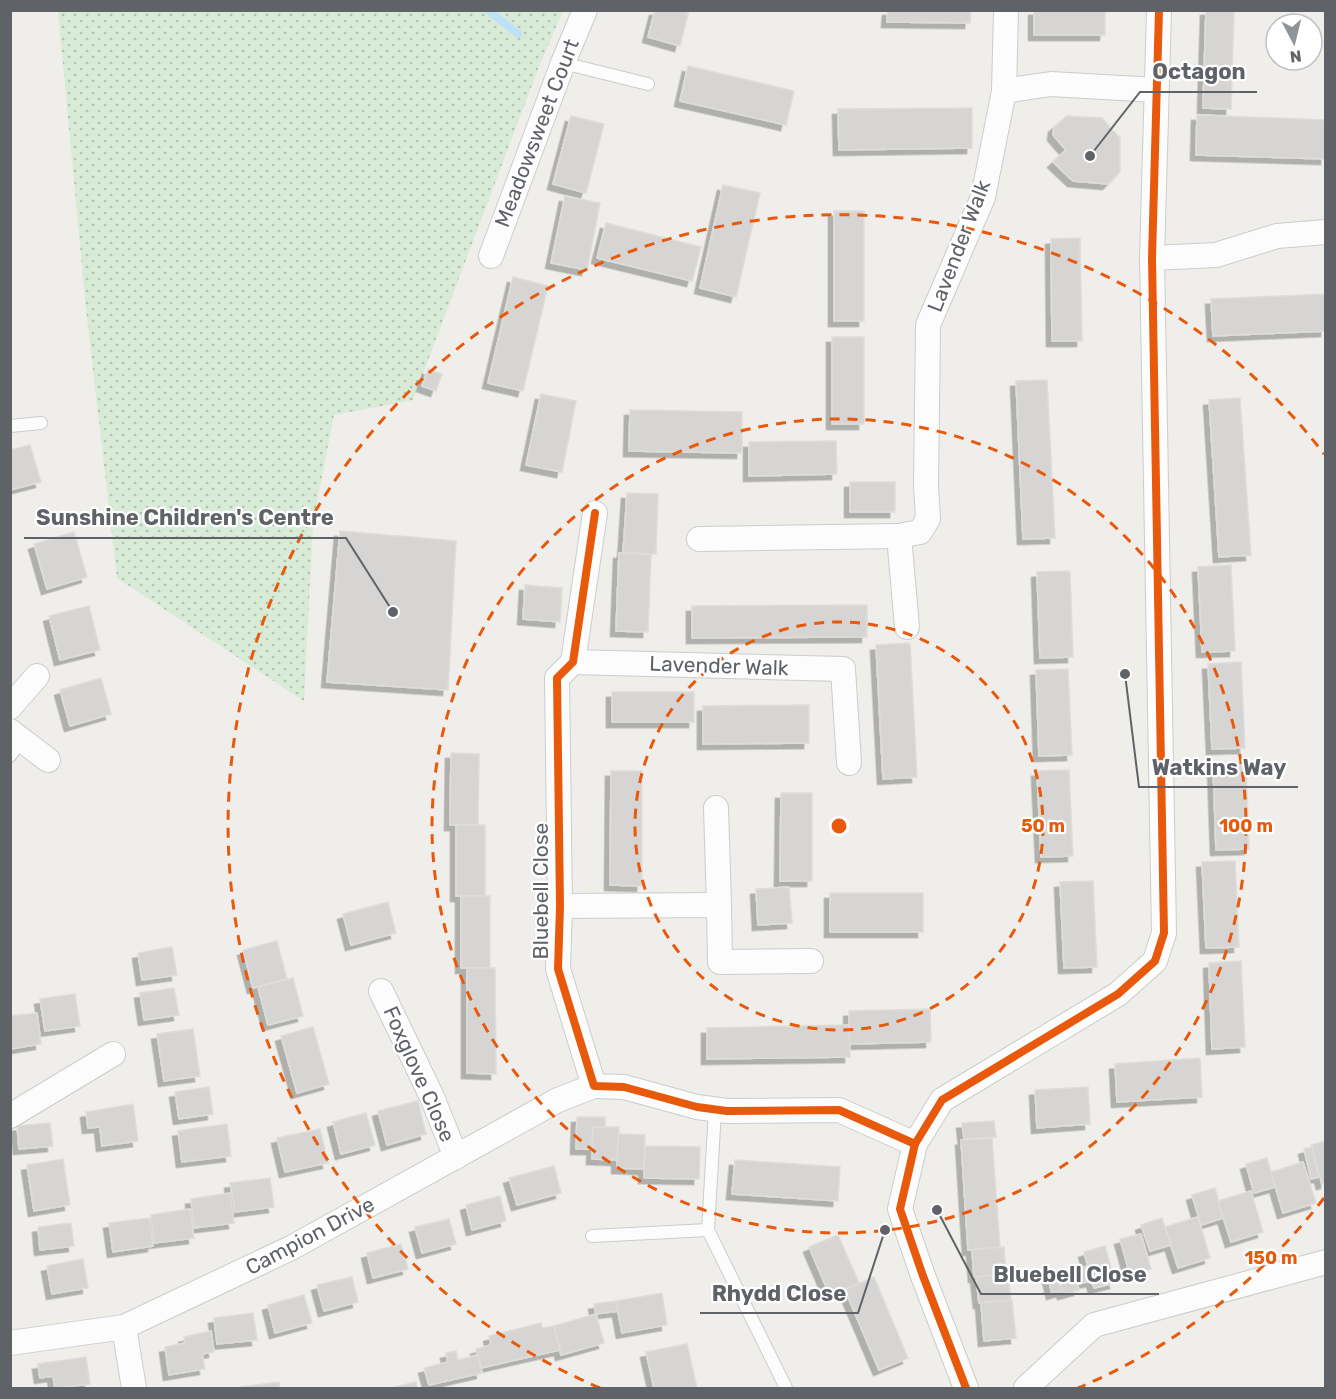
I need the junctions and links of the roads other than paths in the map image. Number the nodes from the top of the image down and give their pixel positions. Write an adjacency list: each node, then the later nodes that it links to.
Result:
1 (585, 10): 4 (street, Meadowsweet Court)
2 (1006, 10): 7 (street, Lavender Walk)
3 (1159, 10): 6 (street)
4 (563, 63): 5 (lane); 9 (street, Meadowsweet Court)
5 (648, 84)
6 (1156, 90): 7 (street); 10 (street)
7 (1004, 91): 14 (street, Lavender Walk)
8 (1326, 232): 10 (street)
9 (490, 256)
10 (1152, 258): 32 (street)
11 (42, 423): 12 (lane)
12 (10, 426)
13 (596, 513): 17 (street, Bluebell Close)
14 (899, 536): 15 (street, Lavender Walk); 16 (street)
15 (699, 539)
16 (907, 627)
17 (565, 670): 22 (street, Lavender Walk); 25 (street, Bluebell Close)
18 (37, 676): 19 (street)
19 (10, 707)
20 (14, 743): 21 (street)
21 (48, 760)
22 (849, 764)
23 (716, 808): 24 (street)
24 (719, 905): 25 (street, Bluebell Close); 26 (street)
25 (560, 906): 29 (street, Bluebell Close)
26 (811, 961)
27 (381, 991): 33 (street, Foxglove Close)
28 (113, 1054): 31 (street)
29 (594, 1086): 30 (street); 33 (street, Campion Drive)
30 (716, 1110): 32 (street); 34 (lane)
31 (10, 1116)
32 (915, 1144): 41 (street)
33 (456, 1157): 37 (street, Campion Drive)
34 (708, 1230): 35 (lane); 40 (lane)
35 (592, 1236)
36 (1326, 1262): 42 (street)
37 (123, 1327): 38 (street, Campion Drive); 39 (street)
38 (11, 1342)
39 (134, 1389)
40 (786, 1389)
41 (966, 1389)
42 (1026, 1389)

